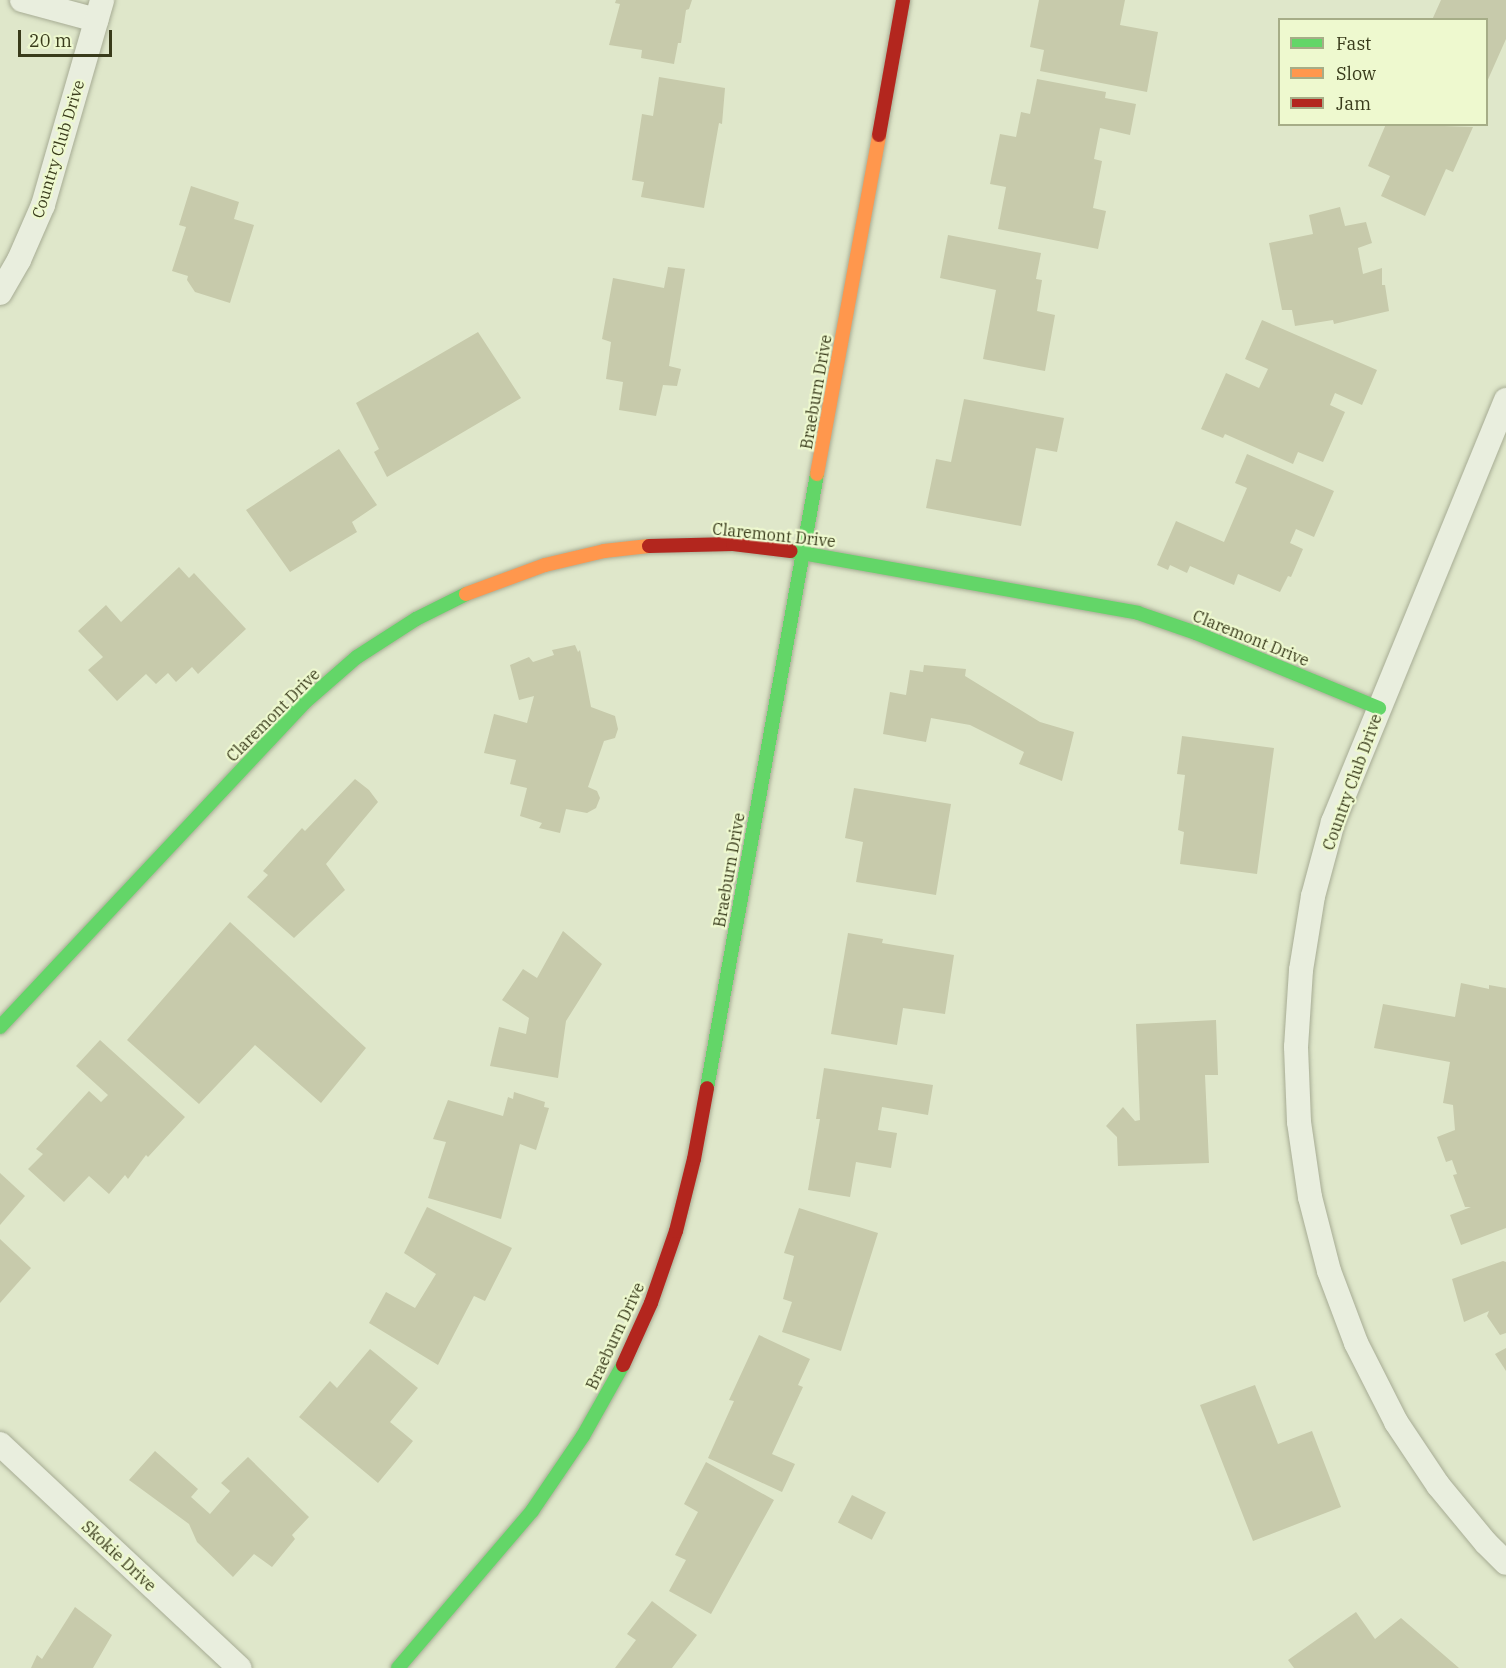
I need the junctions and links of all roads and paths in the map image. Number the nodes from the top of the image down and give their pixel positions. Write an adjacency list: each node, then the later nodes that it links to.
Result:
1 (22, 0): 3 (street)
2 (903, 0): 6 (street, Braeburn Drive)
3 (99, 10): 4 (street, Country Club Drive)
4 (0, 293)
5 (1506, 400): 7 (street, Country Club Drive)
6 (804, 552): 7 (street, Claremont Drive); 8 (street, Claremont Drive); 12 (street, Braeburn Drive)
7 (1379, 708): 10 (street, Country Club Drive)
8 (0, 1027)
9 (0, 1444): 11 (street, Skokie Drive)
10 (1506, 1563)
11 (239, 1668)
12 (398, 1668)

